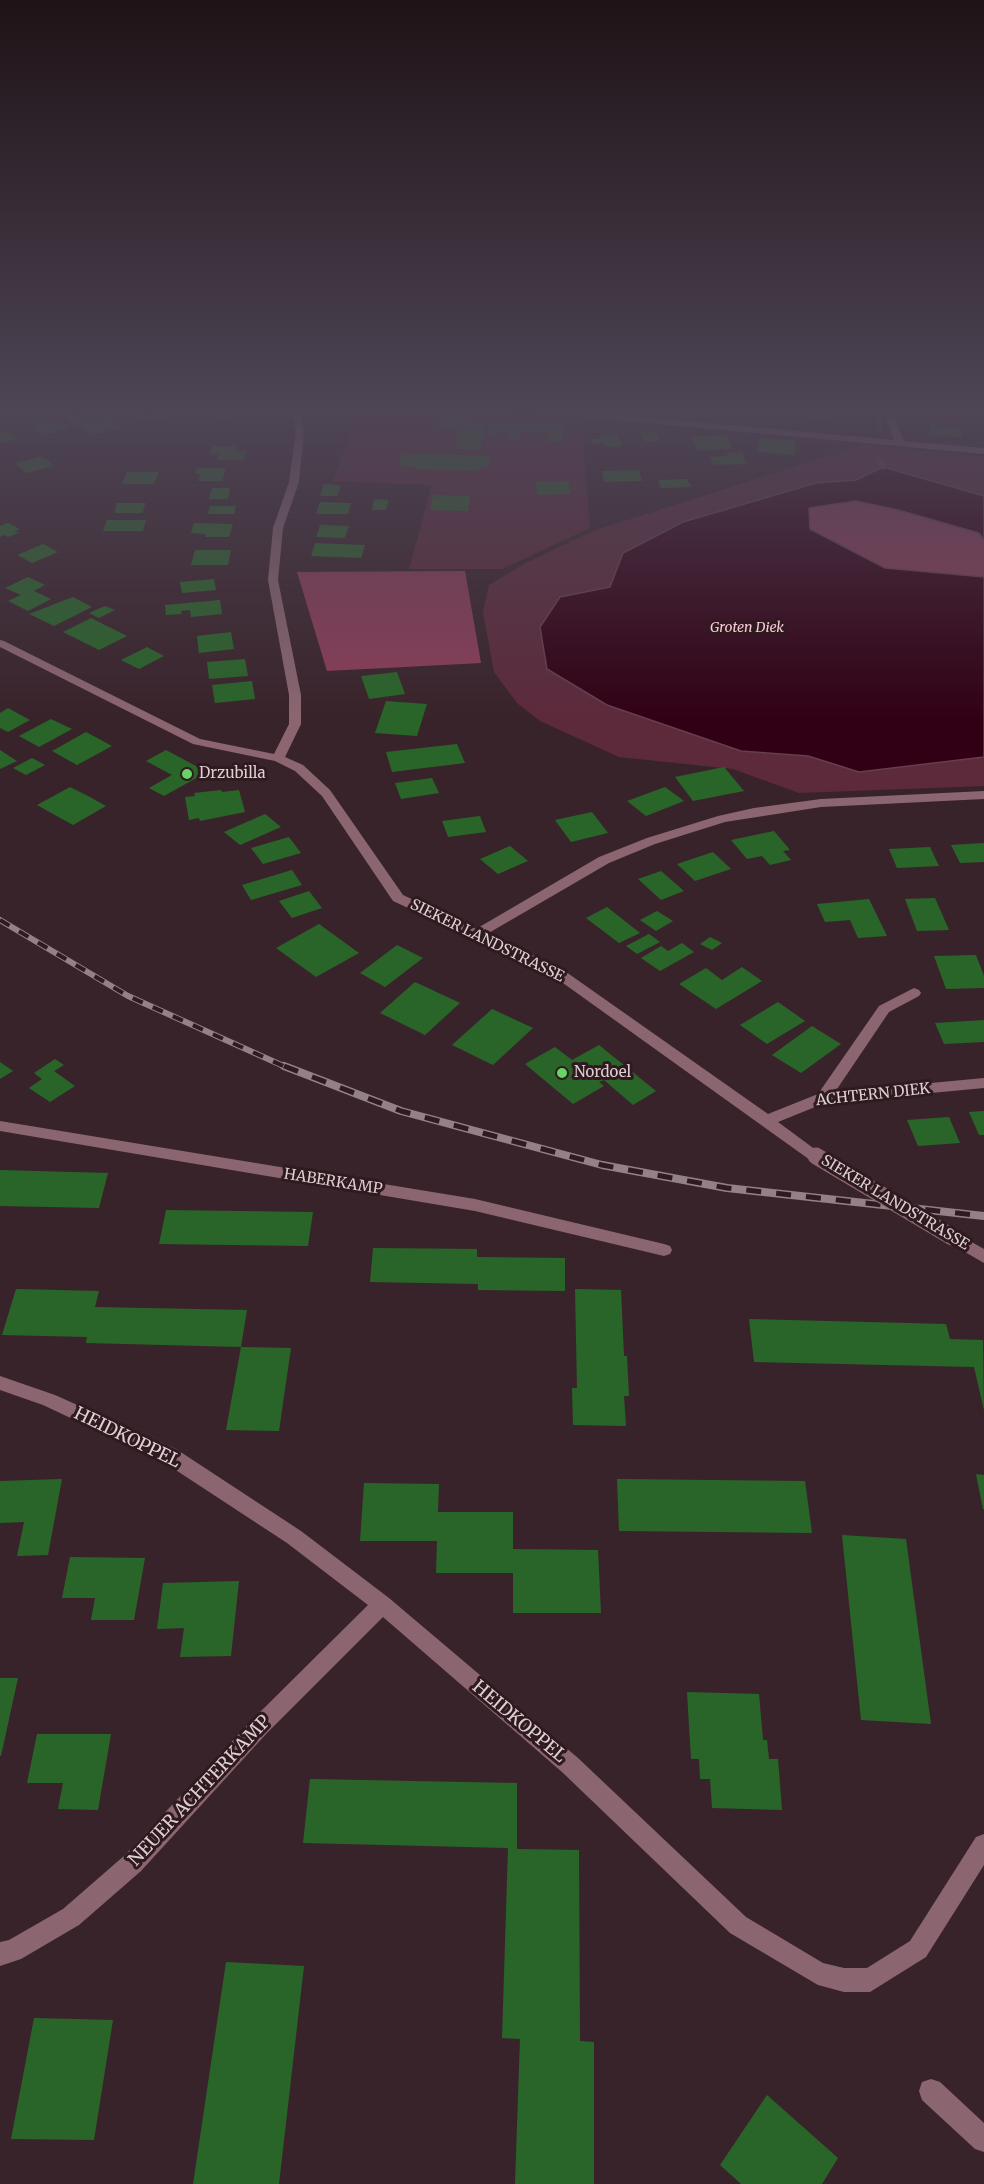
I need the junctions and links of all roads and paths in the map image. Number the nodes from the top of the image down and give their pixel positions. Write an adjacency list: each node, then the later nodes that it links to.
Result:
1 (282, 515): 3 (street)
2 (0, 643): 3 (street, SIEKER LANDSTRASSE)
3 (278, 758): 5 (street, SIEKER LANDSTRASSE)
4 (984, 795): 5 (street)
5 (477, 934): 9 (street, SIEKER LANDSTRASSE)
6 (914, 993): 8 (street)
7 (984, 1083): 8 (street, ACHTERN DIEK)
8 (823, 1098): 9 (street, ACHTERN DIEK)
9 (765, 1120): 12 (street, SIEKER LANDSTRASSE, bridge)
10 (0, 1126): 11 (street, HABERKAMP)
11 (664, 1250)
12 (984, 1257)
13 (0, 1383): 14 (street, HEIDKOPPEL)
14 (382, 1604): 15 (street, HEIDKOPPEL); 16 (street, NEUER ACHTERKAMP)
15 (984, 1845)
16 (0, 1954)
17 (931, 2091): 18 (street)
18 (984, 2140)

